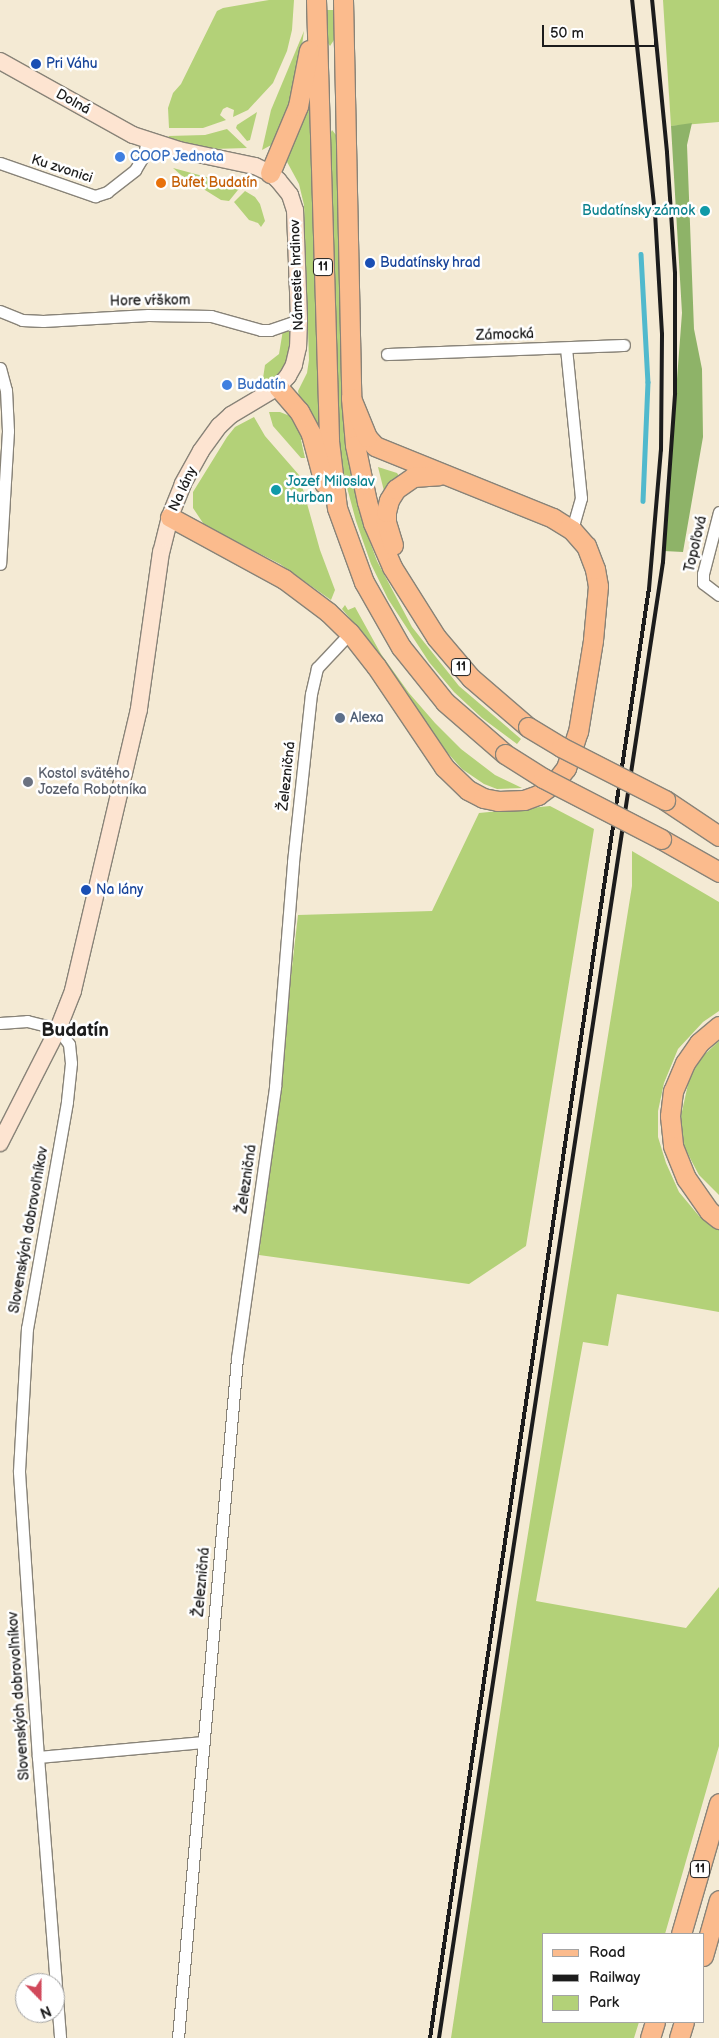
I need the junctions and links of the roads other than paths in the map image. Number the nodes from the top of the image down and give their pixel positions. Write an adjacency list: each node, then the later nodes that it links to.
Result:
1 (316, 5): 6 (main road); 19 (main road, 11)
2 (343, 5): 14 (main road, 11)
3 (0, 61): 4 (main road, Dolná)
4 (147, 140): 5 (street, Ku zvonici); 6 (main road, Námestie hrdinov)
5 (0, 163)
6 (270, 172): 8 (main road, Námestie hrdinov)
7 (0, 312): 8 (street, Hore vŕškom)
8 (299, 320): 13 (main road, Námestie hrdinov)
9 (624, 345): 10 (street, Zámocká)
10 (566, 348): 11 (street, Zámocká); 20 (street)
11 (387, 354)
12 (0, 368): 16 (street)
13 (278, 387): 18 (main road, Na lány); 19 (main road)
14 (351, 398): 15 (main road); 22 (main road, 11)
15 (445, 475): 20 (main road); 22 (main road)
16 (2, 487): 21 (street)
17 (719, 512): 23 (street, Topoľová)
18 (170, 517): 24 (main road); 31 (main road, Na lány)
19 (342, 524): 28 (main road, 11, bridge)
20 (572, 530): 24 (main road)
21 (0, 564)
22 (408, 594): 25 (main road, 11, bridge)
23 (719, 595)
24 (350, 633): 36 (street, Železničná)
25 (665, 800): 26 (main road); 27 (main road, 11)
26 (719, 825)
27 (719, 836)
28 (719, 872)
29 (0, 1023): 31 (street)
30 (719, 1026): 33 (main road)
31 (58, 1029): 32 (main road, Na lány); 37 (street, Slovenských dobrovoľníkov)
32 (0, 1143)
33 (694, 1190): 34 (main road); 35 (main road)
34 (719, 1206)
35 (719, 1219)
36 (203, 1742): 37 (street); 45 (street, Železničná)
37 (38, 1757): 44 (street, Slovenských dobrovoľníkov)
38 (719, 1803): 40 (main road, 11)
39 (719, 1900): 41 (main road)
40 (681, 1933)
41 (704, 1952)
42 (655, 2023): 46 (main road)
43 (684, 2023): 47 (main road)
44 (60, 2038)
45 (178, 2038)
46 (650, 2038)
47 (679, 2038)

